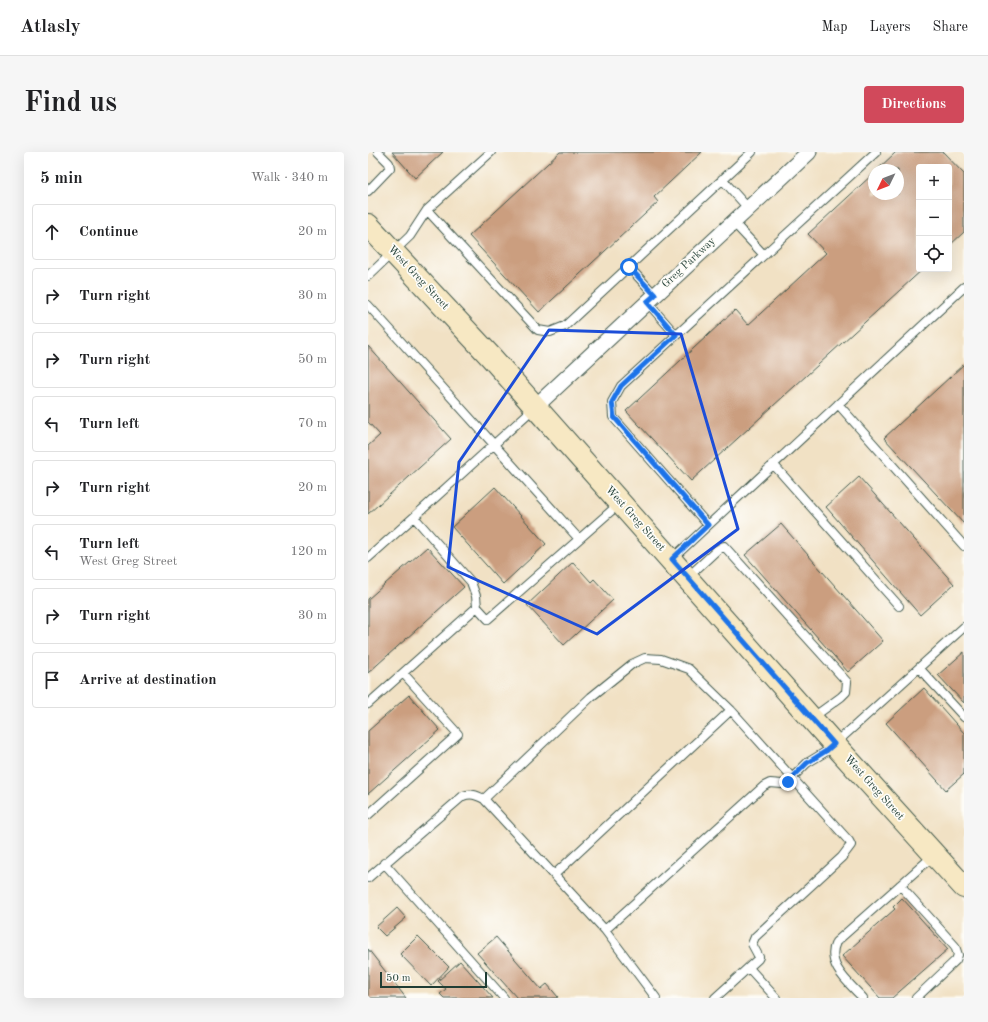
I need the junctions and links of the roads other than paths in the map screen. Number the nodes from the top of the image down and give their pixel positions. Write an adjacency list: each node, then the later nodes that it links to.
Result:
1 (378, 152): 7 (lane)
2 (491, 152): 9 (lane)
3 (752, 152): 6 (lane)
4 (808, 152): 8 (street, Greg Parkway)
5 (876, 152): 13 (lane)
6 (722, 179): 8 (lane); 14 (lane)
7 (368, 191)
8 (748, 208): 10 (street, Greg Parkway)
9 (427, 210): 12 (lane); 14 (lane)
10 (733, 222): 13 (lane); 17 (street, Greg Parkway)
11 (368, 225): 12 (main road, West Greg Street)
12 (394, 252): 15 (lane); 21 (main road, West Greg Street)
13 (764, 255): 19 (lane)
14 (629, 267): 17 (lane)
15 (368, 276)
16 (964, 287): 20 (lane)
17 (651, 299): 19 (lane); 21 (street, Greg Parkway)
18 (368, 305): 22 (lane)
19 (676, 335): 26 (lane)
20 (838, 404): 23 (lane); 28 (lane)
21 (535, 407): 22 (lane); 24 (main road, West Greg Street)
22 (494, 444): 25 (lane); 27 (lane)
23 (773, 464): 26 (lane); 32 (lane)
24 (621, 502): 27 (lane); 30 (main road, West Greg Street)
25 (414, 517): 29 (lane); 33 (lane)
26 (708, 525): 30 (lane)
27 (579, 539): 33 (lane)
28 (964, 546)
29 (368, 558)
30 (672, 559): 31 (main road, West Greg Street)
31 (688, 577): 40 (main road, West Greg Street); 40 (lane)
32 (899, 606)
33 (477, 607): 36 (lane)
34 (964, 627): 35 (lane)
35 (919, 668): 39 (lane); 41 (lane)
36 (403, 673): 37 (lane); 44 (lane)
37 (368, 704)
38 (731, 710): 42 (lane); 43 (lane); 47 (lane)
39 (964, 717)
40 (812, 718): 41 (main road, West Greg Street)
41 (834, 744): 42 (lane); 45 (main road, West Greg Street)
42 (792, 778): 51 (lane); 52 (lane)
43 (484, 799): 46 (lane); 47 (lane)
44 (368, 815)
45 (934, 855): 49 (lane); 50 (main road, West Greg Street)
46 (384, 863): 48 (lane); 53 (lane)
47 (554, 874): 51 (lane)
48 (368, 878)
49 (900, 885): 57 (lane); 58 (lane)
50 (964, 887)
51 (605, 930): 54 (lane)
52 (749, 968): 55 (lane); 56 (lane)
53 (504, 998)
54 (656, 998)
55 (715, 998)
56 (776, 998)
57 (863, 998)
58 (916, 998)

